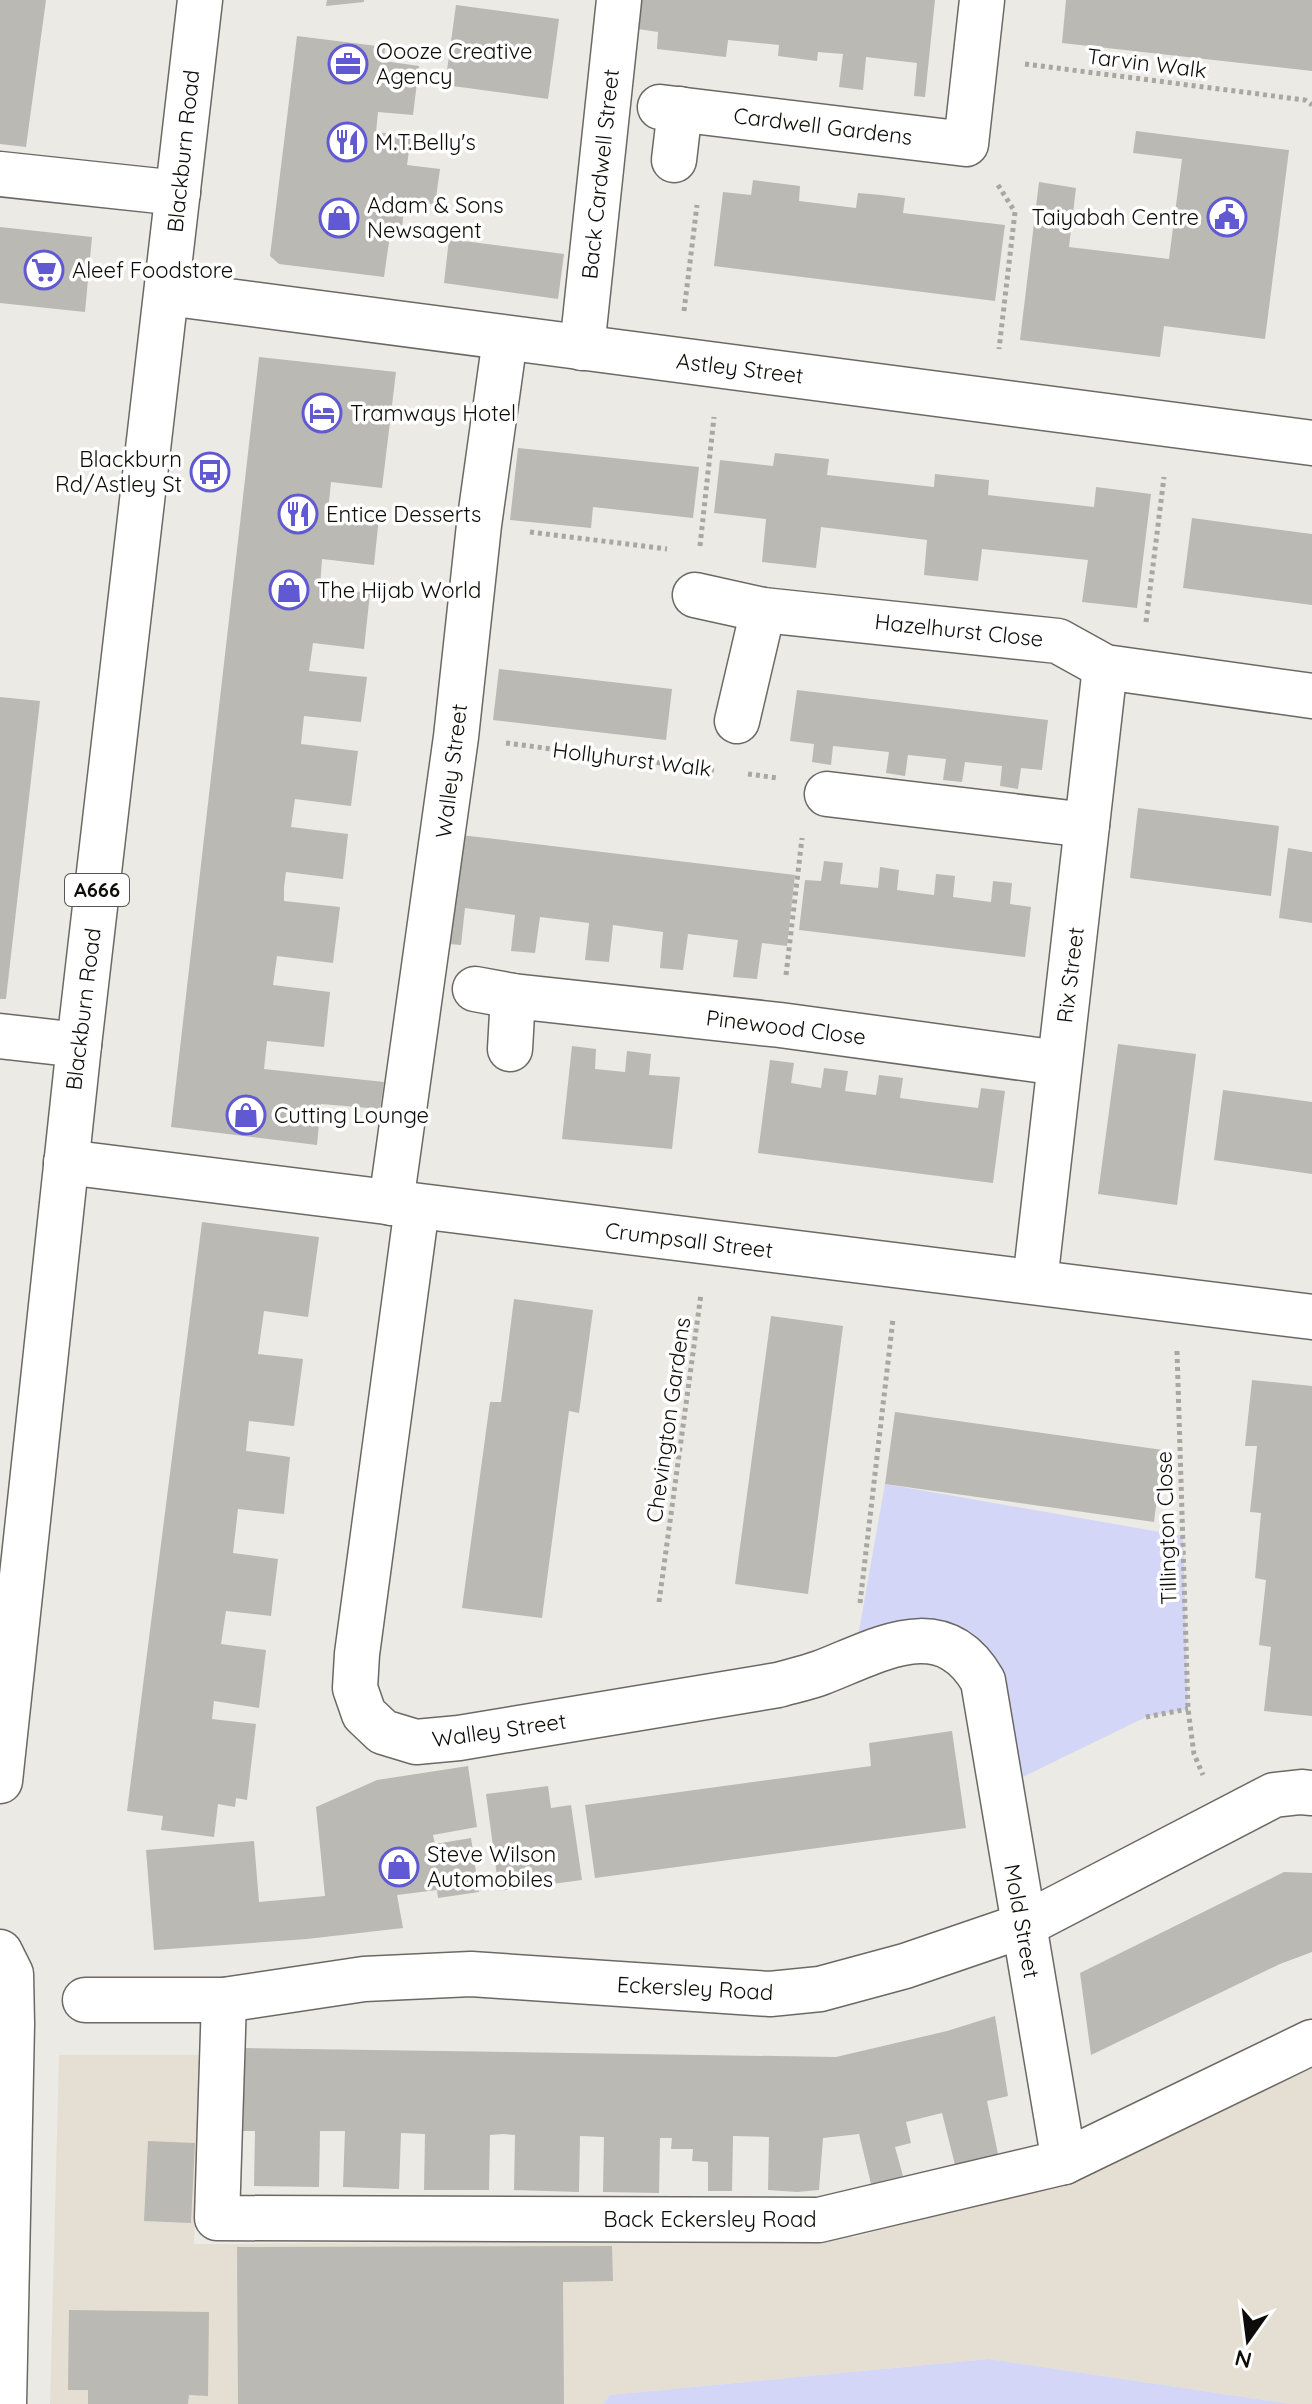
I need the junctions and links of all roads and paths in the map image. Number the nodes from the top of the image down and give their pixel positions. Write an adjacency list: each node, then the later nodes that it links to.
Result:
1 (200, 0): 9 (main road, Blackburn Road / A666)
2 (619, 0): 12 (main road, Back Cardwell Street)
3 (982, 0): 4 (main road)
4 (976, 58): 5 (path, Tarvin Walk); 6 (main road)
5 (1312, 105)
6 (966, 144): 7 (main road, Cardwell Gardens); 14 (path)
7 (674, 160): 13 (path)
8 (0, 174): 9 (main road)
9 (178, 193): 10 (main road, Blackburn Road / A666)
10 (167, 293): 11 (main road, Astley Street); 30 (main road, Blackburn Road / A666)
11 (505, 339): 12 (main road, Astley Street); 17 (main road, Walley Street)
12 (582, 348): 13 (main road, Astley Street)
13 (699, 362): 14 (main road, Astley Street); 18 (path)
14 (993, 401): 15 (main road, Astley Street)
15 (1170, 425): 16 (main road, Astley Street); 20 (path)
16 (1312, 443)
17 (479, 525): 18 (path); 23 (main road, Walley Street)
18 (697, 574): 19 (main road, Hazelhurst Close)
19 (763, 610): 20 (main road, Hazelhurst Close); 22 (main road)
20 (1123, 670): 21 (main road, Hazelhurst Close); 27 (main road, Rix Street)
21 (1312, 696)
22 (737, 721)
23 (456, 737): 24 (path, Hollyhurst Walk); 34 (main road, Walley Street)
24 (724, 771)
25 (737, 773): 26 (path, Hollyhurst Walk)
26 (818, 787): 27 (main road); 28 (path)
27 (1087, 825): 32 (main road, Rix Street)
28 (780, 1025): 31 (main road, Pinewood Close); 32 (main road, Pinewood Close)
29 (0, 1036): 30 (main road)
30 (79, 1045): 33 (main road, Blackburn Road / A666)
31 (510, 1049)
32 (1059, 1063): 37 (main road, Rix Street)
33 (66, 1162): 34 (main road, Crumpsall Street); 42 (main road, Blackburn Road / A666)
34 (404, 1205): 35 (main road, Crumpsall Street); 41 (main road, Walley Street)
35 (708, 1242): 36 (main road, Crumpsall Street); 40 (path, Chevington Gardens)
36 (898, 1266): 37 (main road, Crumpsall Street); 41 (path)
37 (1035, 1282): 38 (main road, Crumpsall Street)
38 (1174, 1300): 39 (main road, Crumpsall Street); 44 (path, Tillington Close)
39 (1312, 1317)
40 (659, 1602)
41 (854, 1659): 43 (main road, Walley Street)
42 (6, 1662): 47 (main road, Blackburn Road / A666)
43 (983, 1681): 49 (main road, Mold Street)
44 (1188, 1709): 45 (path); 46 (path, Tillington Close)
45 (1146, 1717)
46 (1194, 1754)
47 (0, 1781)
48 (1312, 1793): 49 (main road, Eckersley Road)
49 (1022, 1926): 52 (main road, Eckersley Road); 55 (main road, Mold Street)
50 (0, 1952): 54 (main road)
51 (85, 2000): 52 (main road, Eckersley Road)
52 (224, 2000): 55 (main road, Back Eckersley Road)
53 (1312, 2042): 55 (main road, Back Eckersley Road)
54 (4, 2126): 56 (main road)
55 (1064, 2162)
56 (4, 2205): 57 (main road)
57 (4, 2404)

